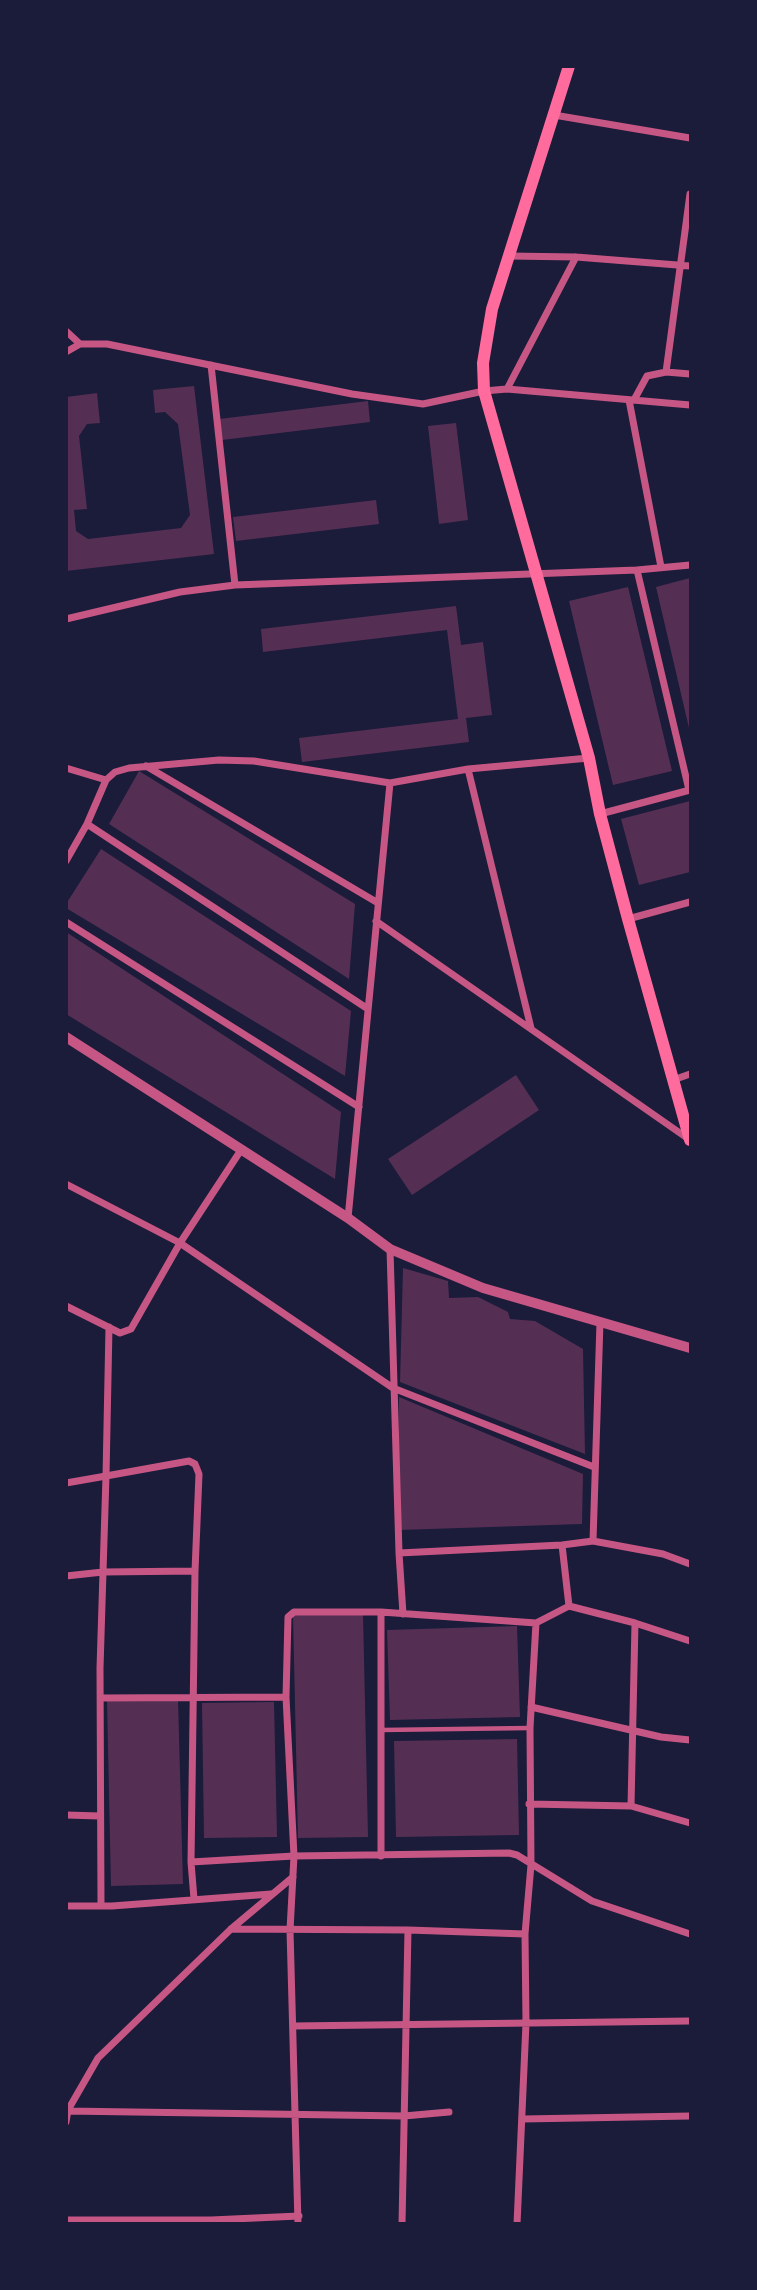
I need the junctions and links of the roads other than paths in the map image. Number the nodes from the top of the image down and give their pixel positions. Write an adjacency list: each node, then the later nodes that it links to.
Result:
1 (569, 66): 2 (main road)
2 (554, 115): 3 (street); 5 (main road)
3 (691, 138)
4 (691, 194): 7 (street)
5 (509, 256): 6 (street); 16 (main road)
6 (576, 257): 7 (street); 15 (street)
7 (682, 266): 8 (street); 13 (street)
8 (691, 266)
9 (66, 331): 10 (street)
10 (79, 344): 11 (street); 12 (street)
11 (66, 352)
12 (211, 365): 16 (street); 23 (street)
13 (666, 372): 14 (street); 17 (street)
14 (691, 374)
15 (507, 389): 16 (street); 17 (street)
16 (484, 391): 22 (main road)
17 (632, 400): 18 (street); 20 (street)
18 (691, 405)
19 (691, 565): 20 (street)
20 (661, 567): 21 (street)
21 (637, 570): 22 (street); 31 (street)
22 (537, 573): 23 (street); 25 (main road)
23 (235, 585): 24 (street)
24 (66, 619)
25 (589, 758): 28 (street); 32 (main road)
26 (145, 765): 29 (street); 30 (street); 36 (street)
27 (66, 768): 29 (street)
28 (468, 769): 30 (street); 41 (street)
29 (106, 780): 33 (street)
30 (390, 783): 36 (street)
31 (690, 790): 32 (street)
32 (600, 814): 37 (main road)
33 (87, 824): 34 (street); 40 (street)
34 (66, 861)
35 (691, 902): 37 (street)
36 (378, 903): 38 (street)
37 (628, 919): 44 (main road)
38 (376, 921): 40 (street); 41 (street)
39 (66, 922): 45 (street)
40 (368, 1009): 45 (street)
41 (531, 1029): 46 (street)
42 (66, 1037): 47 (street)
43 (691, 1074): 44 (street)
44 (673, 1080): 46 (main road)
45 (359, 1107): 49 (street)
46 (691, 1140)
47 (241, 1150): 49 (street); 50 (street)
48 (66, 1184): 50 (street)
49 (348, 1218): 51 (street)
50 (180, 1243): 54 (street); 56 (street)
51 (390, 1249): 53 (street); 56 (street)
52 (66, 1307): 54 (street)
53 (600, 1322): 55 (street); 57 (street)
54 (109, 1327): 58 (street)
55 (691, 1348)
56 (393, 1388): 57 (street); 62 (street)
57 (594, 1467): 60 (street)
58 (106, 1476): 59 (street); 64 (street); 65 (street)
59 (66, 1483)
60 (593, 1541): 61 (street); 63 (street)
61 (562, 1545): 62 (street); 67 (street)
62 (399, 1553): 69 (street)
63 (691, 1564)
64 (195, 1571): 65 (street); 75 (street)
65 (103, 1572): 66 (street); 74 (street)
66 (66, 1576)
67 (569, 1606): 70 (street); 71 (street)
68 (382, 1612): 69 (street); 73 (street); 78 (street)
69 (403, 1614): 70 (street)
70 (536, 1623): 76 (street)
71 (635, 1623): 72 (street); 79 (street)
72 (691, 1641)
73 (286, 1697): 75 (street); 86 (street)
74 (101, 1698): 75 (street); 84 (street)
75 (194, 1698): 88 (street)
76 (531, 1707): 77 (street); 79 (street)
77 (530, 1728): 78 (lane); 81 (street)
78 (380, 1730): 87 (street)
79 (632, 1730): 80 (street); 82 (street)
80 (691, 1740)
81 (529, 1804): 82 (street); 89 (street)
82 (631, 1806): 85 (street)
83 (66, 1815): 84 (street)
84 (100, 1816): 93 (street)
85 (691, 1823)
86 (294, 1856): 87 (street); 88 (street); 90 (street)
87 (381, 1856): 89 (street)
88 (191, 1862): 92 (street)
89 (531, 1864): 98 (street); 99 (street)
90 (293, 1877): 91 (street); 96 (street)
91 (271, 1894): 92 (street); 95 (street)
92 (194, 1899): 93 (street)
93 (101, 1905): 94 (street)
94 (66, 1906)
95 (231, 1929): 96 (street); 104 (street)
96 (290, 1930): 97 (street); 102 (street)
97 (408, 1930): 98 (street); 103 (street)
98 (525, 1934): 101 (street)
99 (691, 1934)
100 (691, 2021): 101 (street)
101 (526, 2023): 103 (street); 109 (street)
102 (292, 2026): 103 (street); 106 (street)
103 (406, 2026): 107 (street)
104 (67, 2110): 106 (street); 110 (street)
105 (449, 2112): 107 (street)
106 (295, 2114): 107 (street); 112 (street)
107 (404, 2116): 114 (street)
108 (691, 2116): 109 (street)
109 (523, 2119): 115 (street)
110 (66, 2122)
111 (66, 2220): 113 (street)
112 (299, 2220): 113 (street)
113 (211, 2222)
114 (402, 2224)
115 (517, 2224)

